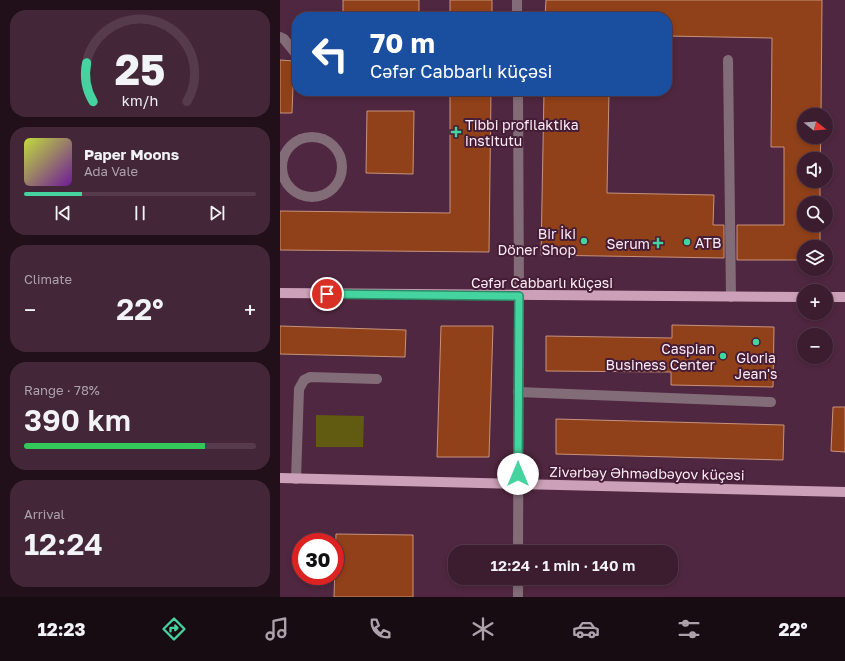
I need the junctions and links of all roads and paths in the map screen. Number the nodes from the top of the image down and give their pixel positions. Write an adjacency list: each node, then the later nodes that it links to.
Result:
1 (517, 0): 2 (street)
2 (517, 12)
3 (280, 37): 4 (street)
4 (292, 49)
5 (728, 60): 10 (street)
6 (518, 96): 9 (street)
7 (283, 148): 7 (street)
8 (280, 293): 9 (main road, Cəfər Cabbarlı küçəsi)
9 (519, 296): 10 (main road, Cəfər Cabbarlı küçəsi); 15 (street)
10 (731, 297): 11 (main road, Cəfər Cabbarlı küçəsi)
11 (797, 297)
12 (833, 297): 13 (main road)
13 (845, 297)
14 (377, 379): 18 (street)
15 (518, 392): 16 (street); 19 (street)
16 (771, 402)
17 (280, 478): 18 (main road, Zivərbəy Əhmədbəyov küçəsi)
18 (296, 479): 19 (main road, Zivərbəy Əhmədbəyov küçəsi)
19 (518, 484): 20 (main road, Zivərbəy Əhmədbəyov küçəsi); 21 (street)
20 (845, 492)
21 (518, 545)
22 (518, 585): 23 (street)
23 (518, 597)

